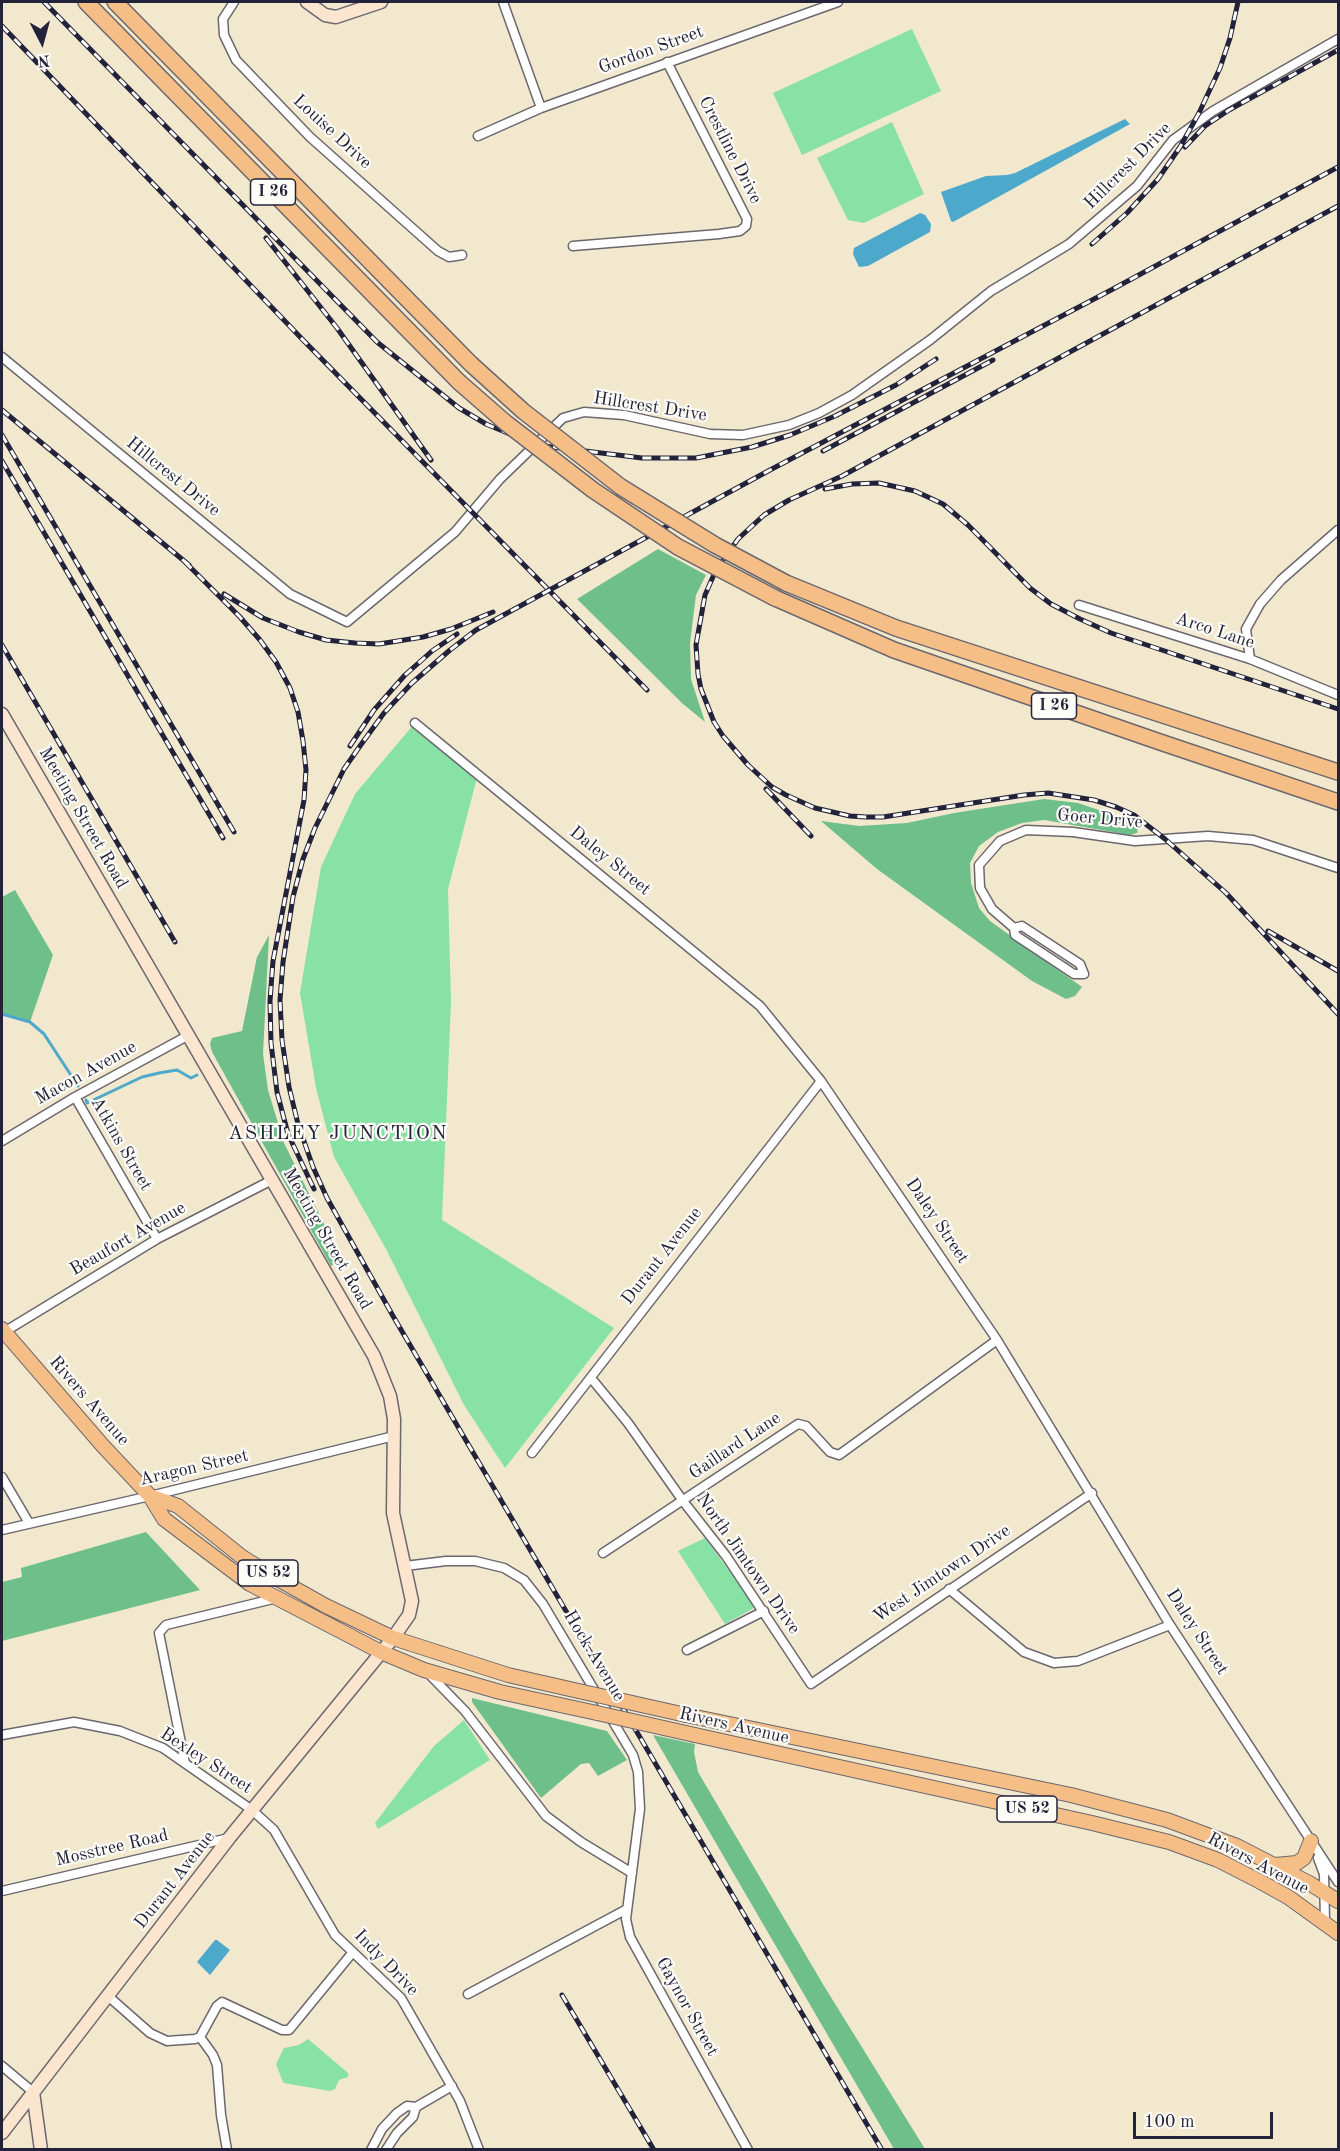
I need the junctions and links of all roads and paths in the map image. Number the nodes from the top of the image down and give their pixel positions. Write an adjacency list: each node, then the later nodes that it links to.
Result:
1 (86, 2): 22 (highway, I 26, bridge)
2 (116, 2): 21 (highway, I 26, bridge)
3 (234, 2): 13 (street, Louise Drive)
4 (307, 2): 5 (street)
5 (381, 2)
6 (503, 2): 10 (street)
7 (838, 2): 9 (street, Gordon Street)
8 (1338, 39): 14 (street, Hillcrest Drive)
9 (667, 62): 10 (street, Gordon Street); 12 (street, Crestline Drive)
10 (541, 108): 11 (street, Gordon Street)
11 (478, 136)
12 (573, 246)
13 (462, 255)
14 (2, 357)
15 (1338, 530): 17 (street)
16 (1078, 604): 17 (street, Arco Lane)
17 (1250, 659): 18 (street, Arco Lane)
18 (1338, 695)
19 (2, 714): 25 (street, Meeting Street Road)
20 (415, 723): 26 (street, Daley Street)
21 (1338, 772)
22 (1338, 802)
23 (1338, 868): 24 (street, Goer Drive)
24 (1014, 928): 24 (street, Goer Drive)
25 (189, 1035): 27 (street, Macon Avenue); 29 (street, Meeting Street Road)
26 (822, 1081): 32 (street, Daley Street); 33 (street, Durant Avenue)
27 (75, 1097): 28 (street, Macon Avenue); 30 (street, Atkins Street)
28 (2, 1141)
29 (272, 1180): 30 (street, Beaufort Avenue); 34 (street, Meeting Street Road)
30 (157, 1239): 31 (street, Beaufort Avenue)
31 (3, 1330): 38 (main road, Rivers Avenue / US 52)
32 (998, 1340): 37 (street, Daley Street); 39 (street, Gaillard Lane)
33 (591, 1378): 35 (street, Durant Avenue); 39 (street, North Jimtown Drive)
34 (394, 1436): 38 (street, Aragon Street); 43 (street, Meeting Street Road)
35 (532, 1453)
36 (2, 1477): 40 (street)
37 (1092, 1493): 44 (street, West Jimtown Drive); 47 (street, Daley Street)
38 (150, 1496): 40 (street, Aragon Street); 45 (main road, Rivers Avenue / US 52); 48 (main road, Rivers Avenue / US 52)
39 (683, 1501): 42 (street, Gaillard Lane); 46 (street, North Jimtown Drive)
40 (29, 1523): 41 (street, Aragon Street)
41 (2, 1530)
42 (603, 1553)
43 (405, 1566): 48 (street, Meeting Street Road); 59 (street, Hock Avenue)
44 (949, 1589): 47 (street); 52 (street, West Jimtown Drive)
45 (277, 1598): 50 (main road, Rivers Avenue / US 52); 54 (street)
46 (764, 1611): 49 (street); 52 (street, North Jimtown Drive)
47 (1170, 1624): 57 (street, Daley Street)
48 (393, 1638): 50 (street, Meeting Street Road); 58 (main road, Rivers Avenue / US 52, bridge)
49 (687, 1650)
50 (381, 1653): 51 (main road, Rivers Avenue / US 52); 55 (street, Durant Avenue)
51 (424, 1670): 59 (street); 65 (main road, Rivers Avenue / US 52, bridge)
52 (811, 1684)
53 (2, 1735): 54 (street, Bexley Street)
54 (185, 1763): 55 (street, Bexley Street)
55 (252, 1810): 56 (street, Durant Avenue); 67 (street, Indy Drive)
56 (230, 1838): 61 (street, Mosstree Road); 69 (street, Durant Avenue)
57 (1311, 1841): 58 (main road); 60 (street, Daley Street); 62 (street, Daley Street)
58 (1274, 1865): 62 (main road, Rivers Avenue / US 52)
59 (632, 1873): 64 (street, Gaynor Street)
60 (1338, 1882)
61 (2, 1891)
62 (1325, 1892): 63 (main road, Rivers Avenue / US 52); 65 (street, Daley Street)
63 (1338, 1901)
64 (627, 1909): 68 (street); 81 (street, Gaynor Street)
65 (1325, 1922): 66 (main road, Rivers Avenue / US 52)
66 (1338, 1933)
67 (353, 1952): 70 (street); 72 (street, Indy Drive)
68 (468, 1994)
69 (108, 1996): 70 (street); 73 (street, Durant Avenue)
70 (200, 2037): 77 (street)
71 (2, 2066): 73 (street)
72 (452, 2086): 74 (street); 80 (street, Indy Drive)
73 (33, 2092): 75 (street, Durant Avenue); 76 (street)
74 (416, 2107): 78 (street); 79 (street)
75 (2, 2133)
76 (41, 2150)
77 (227, 2150)
78 (371, 2150)
79 (386, 2150)
80 (479, 2150)
81 (748, 2150)

